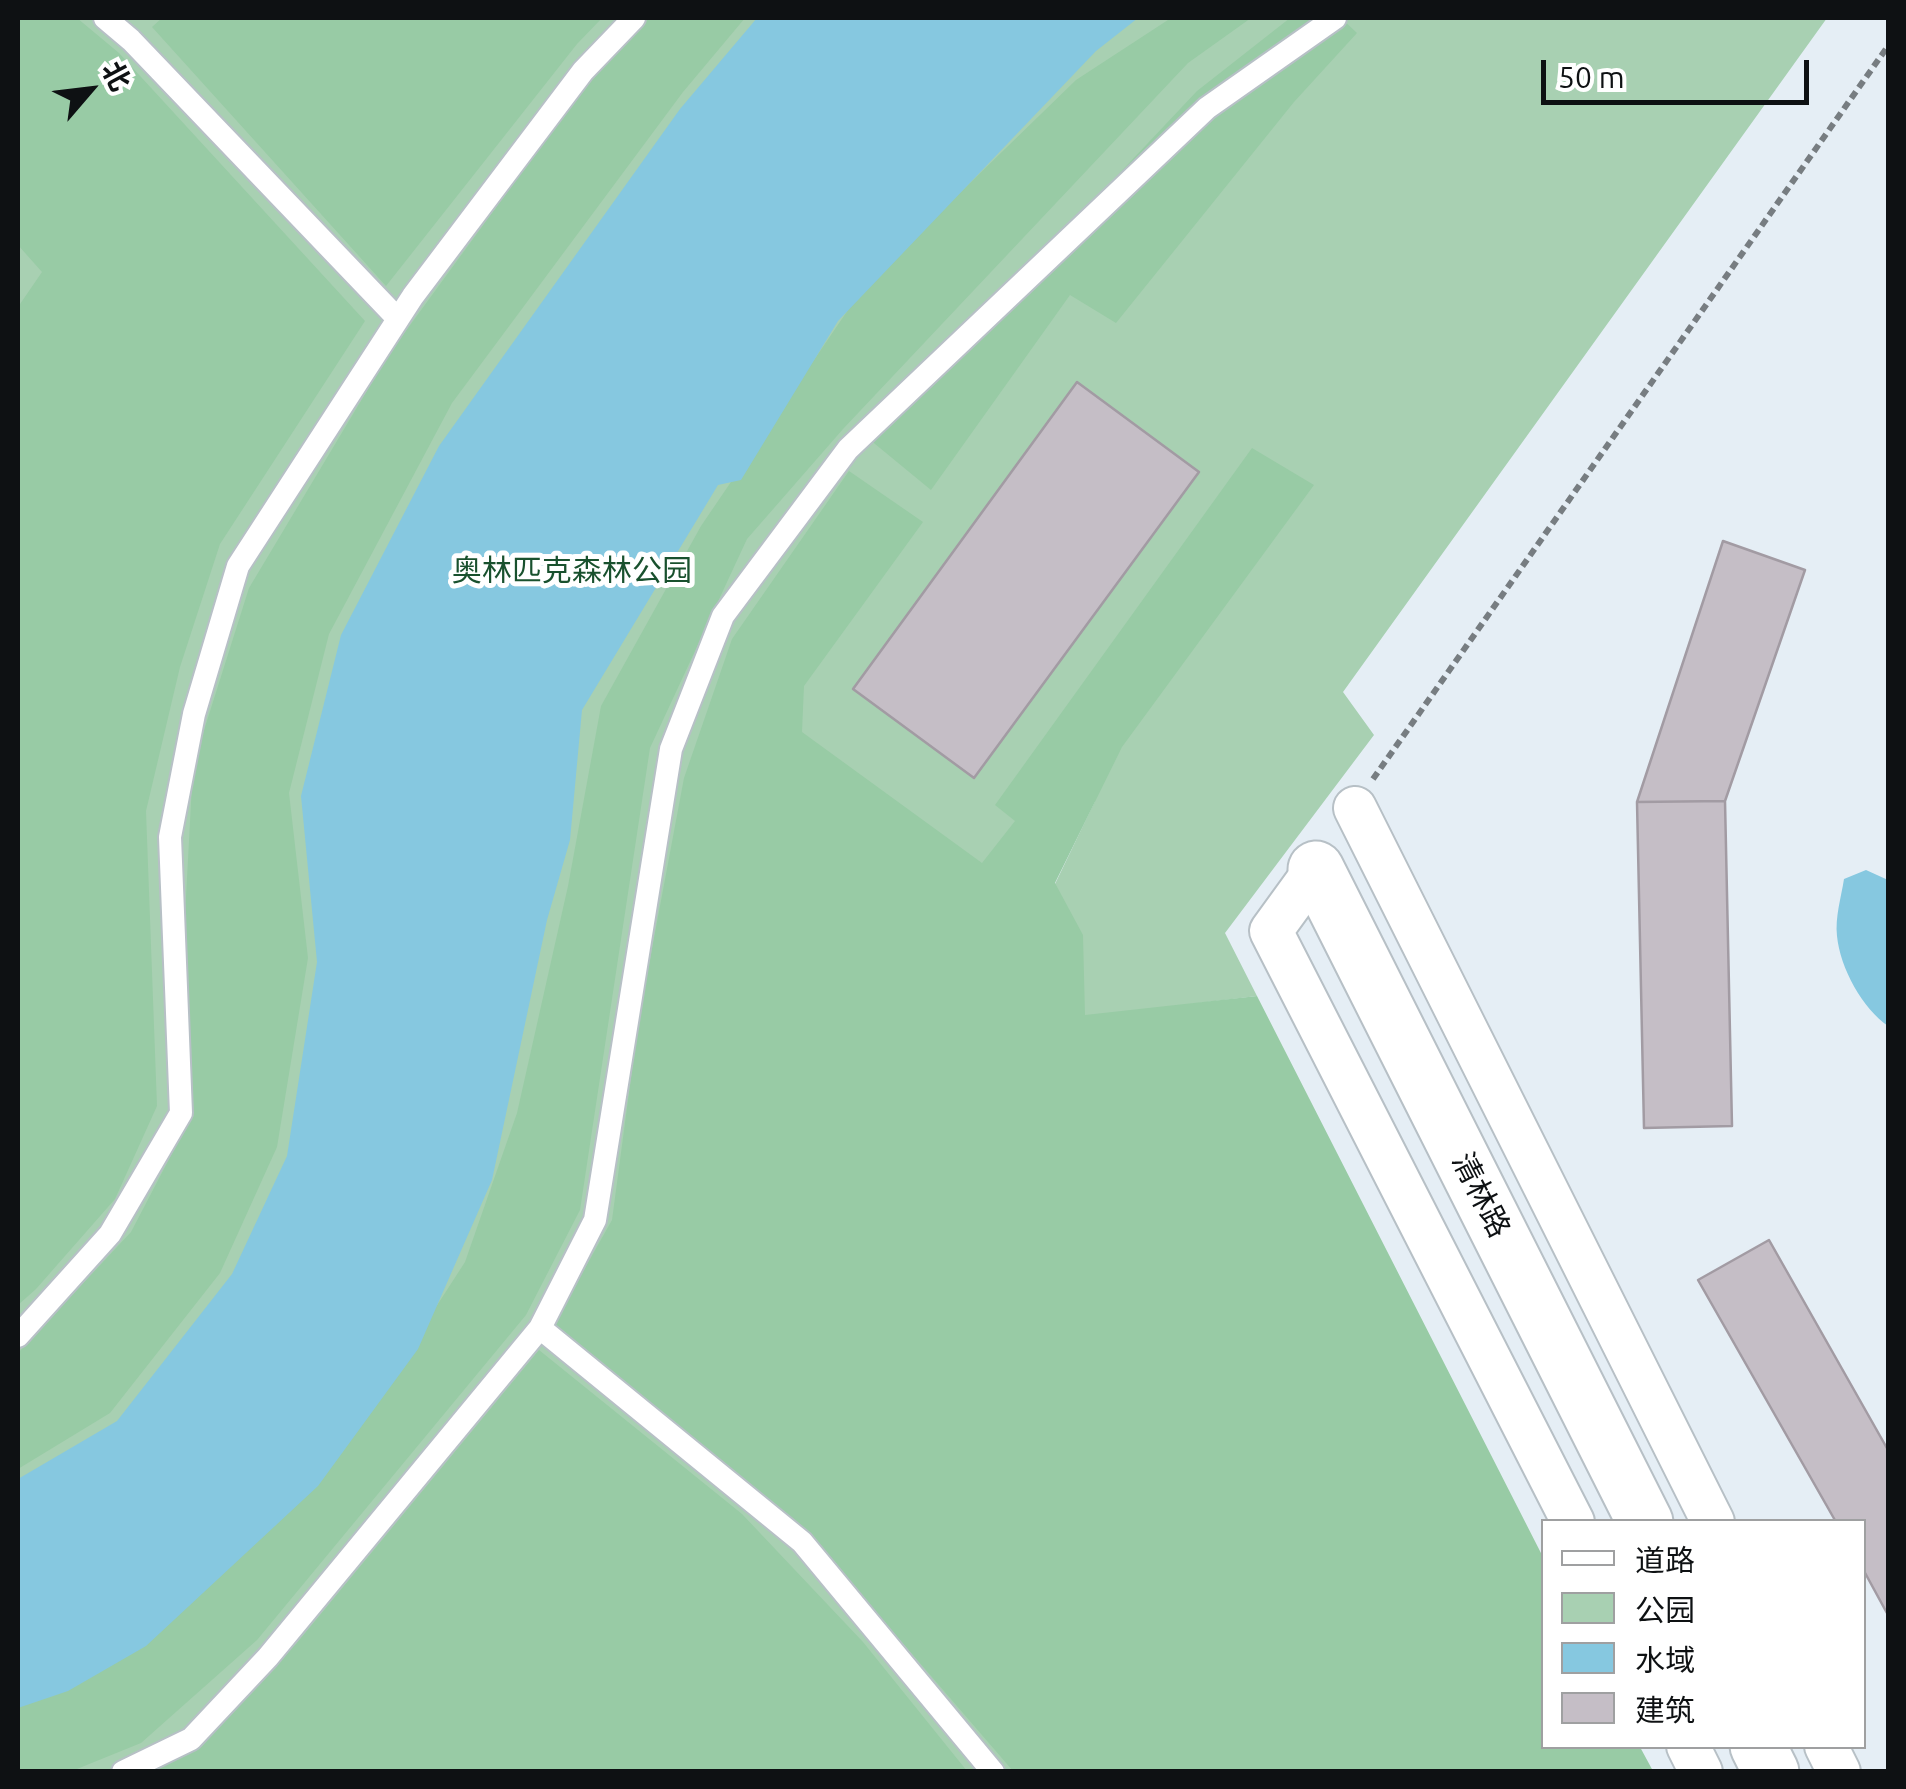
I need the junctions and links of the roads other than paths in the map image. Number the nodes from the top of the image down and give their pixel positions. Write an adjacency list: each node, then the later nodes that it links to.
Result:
1 (105, 18): 4 (lane)
2 (634, 18): 4 (lane)
3 (1334, 18): 7 (lane)
4 (398, 319): 8 (lane)
5 (1355, 808): 11 (street)
6 (1316, 869): 9 (street); 10 (street, 清林路)
7 (540, 1328): 15 (lane); 16 (lane)
8 (18, 1336)
9 (1571, 1519)
10 (1643, 1519)
11 (1711, 1519)
12 (1689, 1749): 17 (street)
13 (1759, 1749): 18 (street)
14 (1828, 1749): 19 (street)
15 (123, 1772)
16 (993, 1772)
17 (1700, 1772)
18 (1770, 1772)
19 (1839, 1772)

